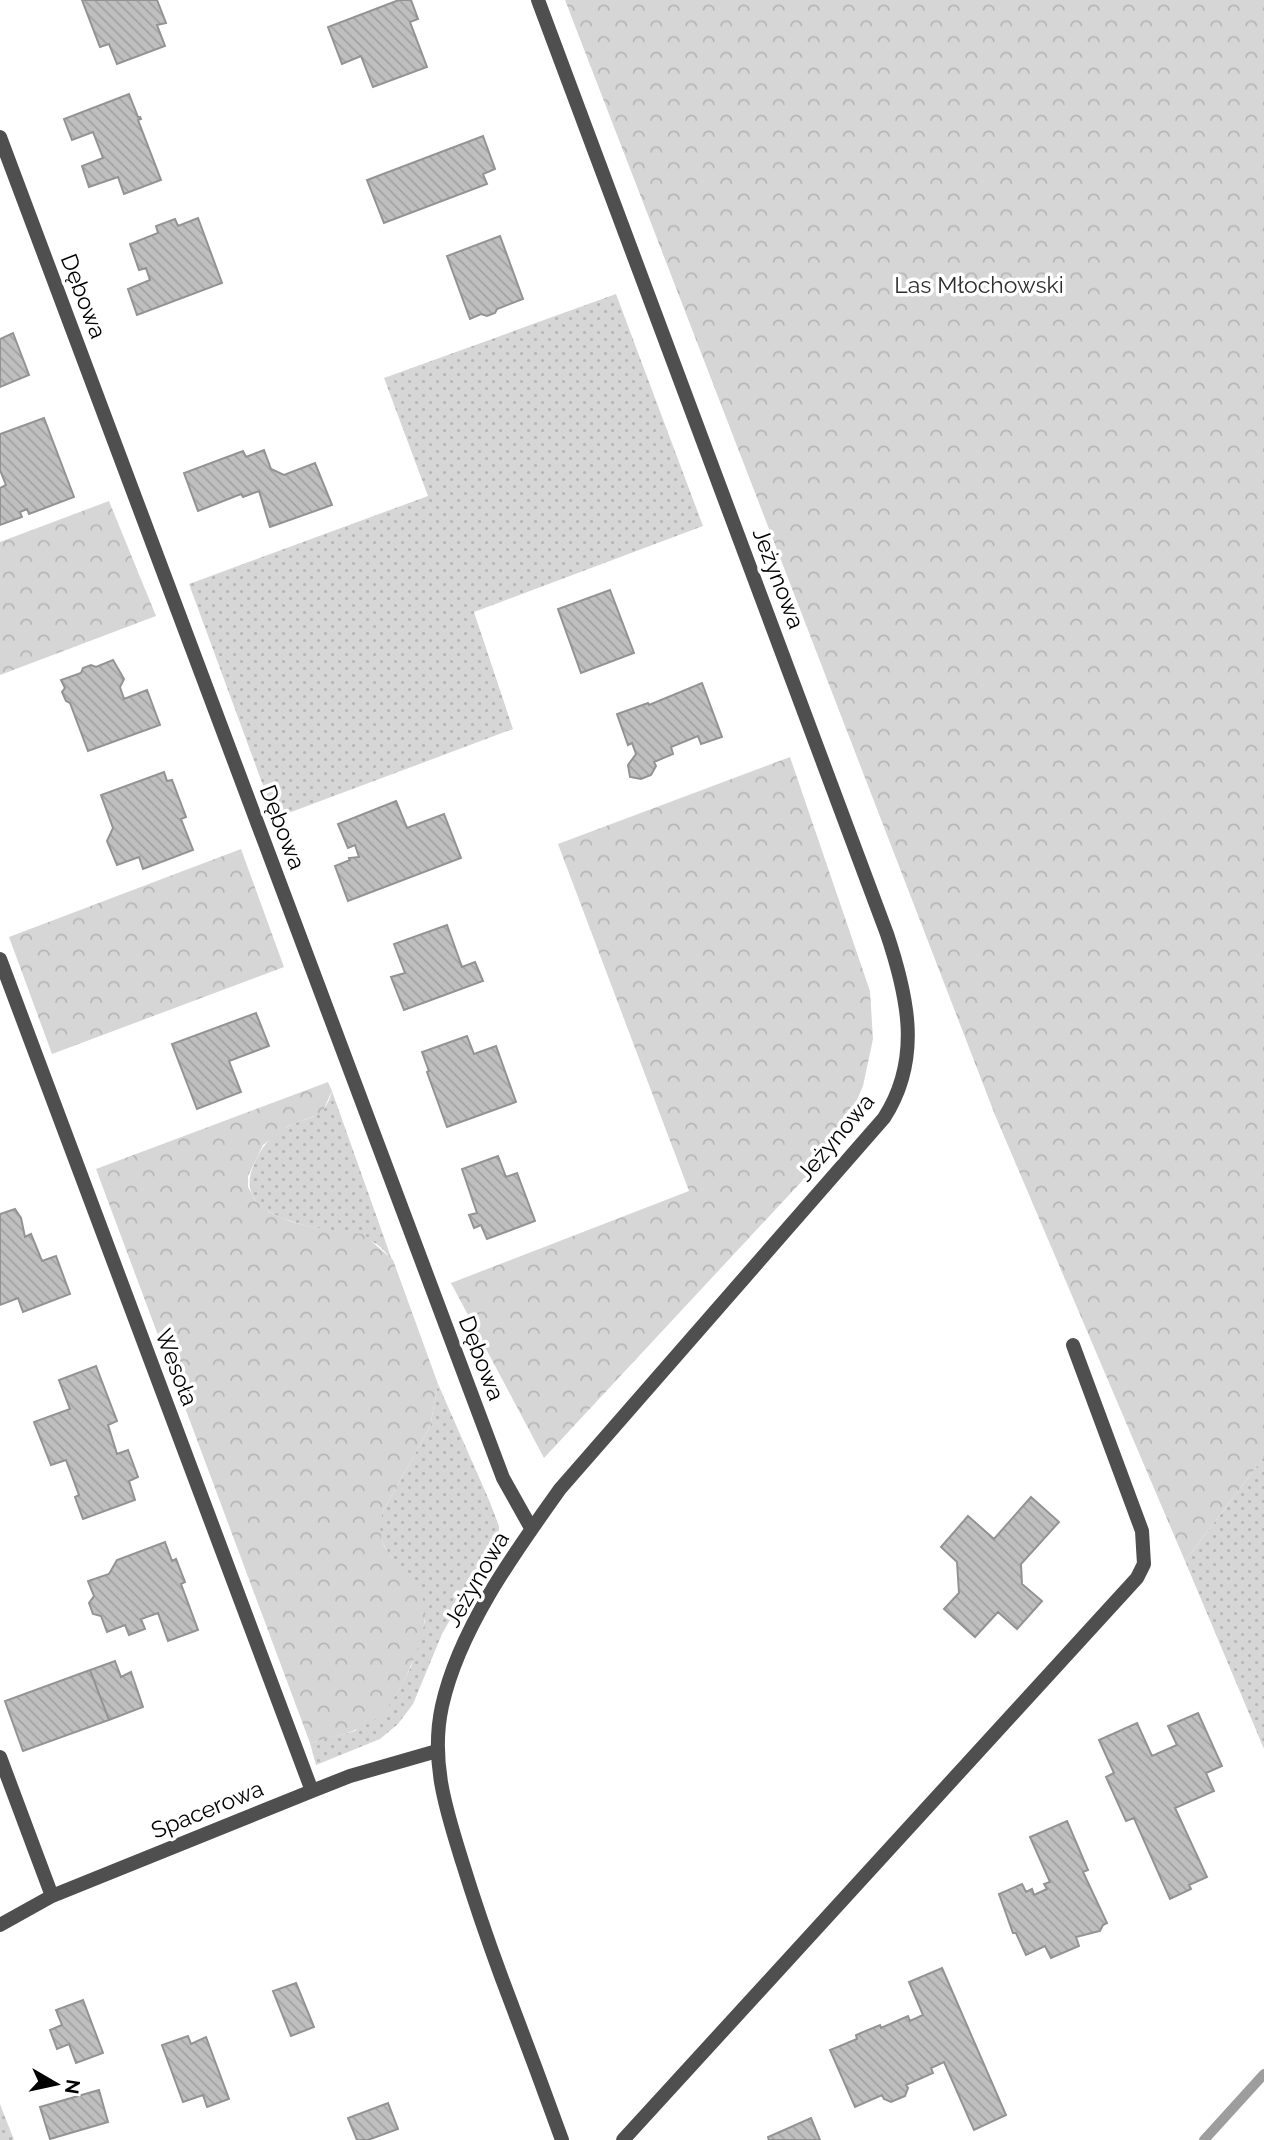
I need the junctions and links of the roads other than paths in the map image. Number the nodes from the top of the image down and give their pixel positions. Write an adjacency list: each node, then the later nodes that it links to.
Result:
1 (538, 0): 5 (street, Jeżynowa)
2 (0, 137): 5 (street, Dębowa)
3 (0, 959): 8 (street, Wesoła)
4 (1073, 1345): 12 (street)
5 (531, 1528): 6 (street, Jeżynowa)
6 (437, 1751): 8 (street, Spacerowa); 11 (street, Jeżynowa)
7 (0, 1757): 9 (street)
8 (312, 1790): 9 (street, Spacerowa)
9 (52, 1896): 10 (street, Spacerowa)
10 (0, 1925)
11 (562, 2140)
12 (623, 2140)

